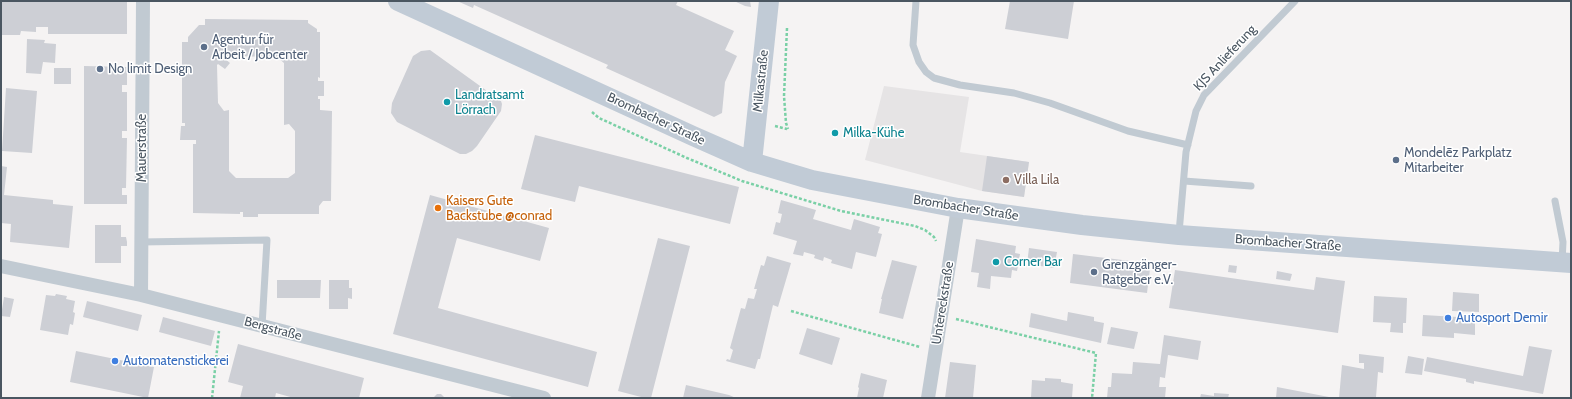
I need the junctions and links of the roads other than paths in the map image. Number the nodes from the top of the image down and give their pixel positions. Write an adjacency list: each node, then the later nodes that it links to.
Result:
1 (143, 1): 13 (street, Mauerstraße)
2 (398, 1): 7 (main road, Brombacher Straße)
3 (769, 1): 7 (main road, Milkastraße)
4 (916, 1): 6 (lane)
5 (1295, 1): 6 (lane, KJS Anlieferung)
6 (1188, 145): 8 (lane, KJS Anlieferung)
7 (752, 162): 11 (main road, Brombacher Straße)
8 (1184, 181): 9 (lane); 12 (lane, KJS Anlieferung)
9 (1252, 186)
10 (1555, 201): 14 (lane)
11 (958, 208): 12 (main road, Brombacher Straße); 19 (street, Untereckstraße)
12 (1179, 235): 14 (main road, Brombacher Straße)
13 (141, 242): 16 (street, Mauerstraße); 17 (lane)
14 (1567, 263)
15 (1, 266): 16 (street, Bergstraße)
16 (141, 295): 17 (street, Bergstraße)
17 (262, 326): 18 (street, Bergstraße)
18 (544, 398)
19 (928, 398)

